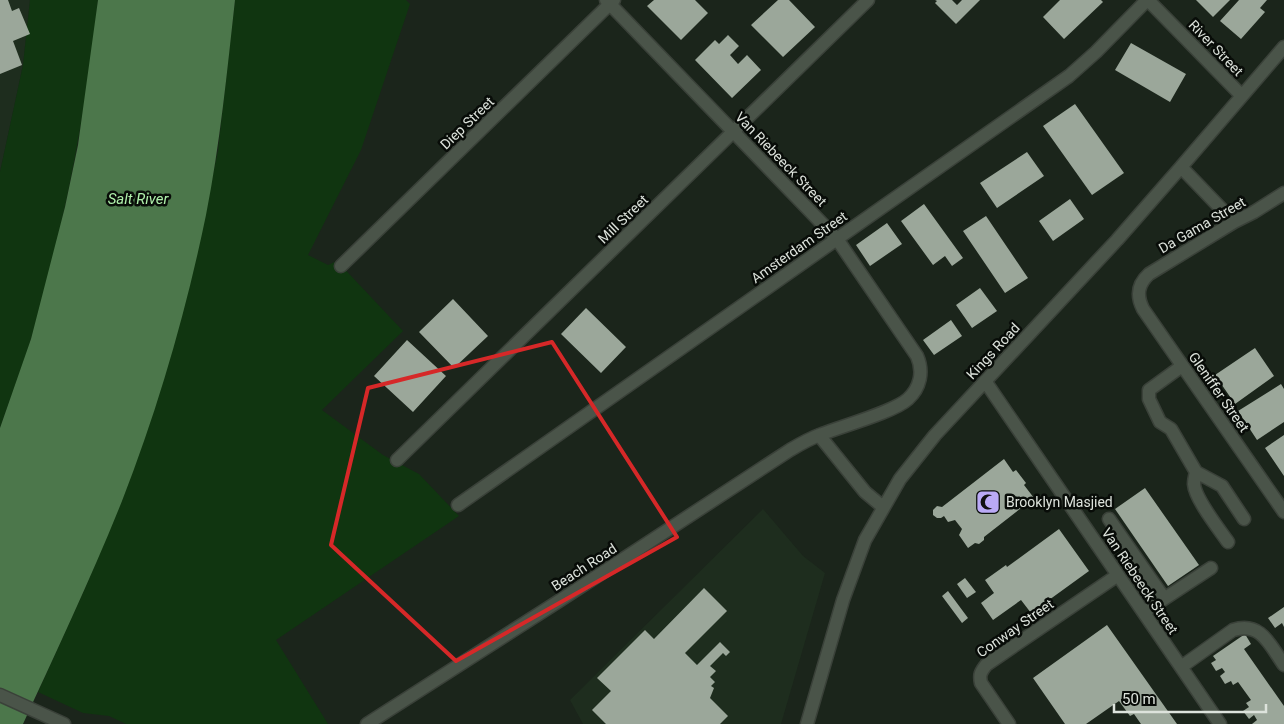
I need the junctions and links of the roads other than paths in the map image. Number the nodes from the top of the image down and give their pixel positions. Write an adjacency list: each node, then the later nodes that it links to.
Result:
1 (868, 0): 6 (street, Mill Street)
2 (1148, 0): 5 (street, River Street); 10 (street, Amsterdam Street)
3 (610, 1): 6 (street, Van Riebeeck Street); 11 (street, Diep Street)
4 (1284, 47): 5 (street, Kings Road)
5 (1242, 96): 7 (street, Kings Road)
6 (734, 132): 10 (street, Van Riebeeck Street); 17 (street, Mill Street)
7 (1181, 168): 9 (street); 14 (street, Kings Road)
8 (1282, 198): 9 (street, Da Gama Street)
9 (1234, 222): 12 (street, Da Gama Street)
10 (837, 239): 15 (street, Van Riebeeck Street); 19 (street, Amsterdam Street)
11 (342, 266)
12 (1140, 286): 13 (street, Gleniffer Street)
13 (1182, 366): 18 (street); 21 (street, Gleniffer Street)
14 (985, 381): 20 (street, Kings Road); 26 (street, Van Riebeeck Street)
15 (918, 384): 16 (street, Beach Road)
16 (819, 435): 20 (street); 33 (street, Beach Road)
17 (397, 460)
18 (1196, 472): 23 (street); 24 (street)
19 (458, 506)
20 (883, 507): 34 (street, Kings Road)
21 (1284, 512)
22 (1109, 519): 27 (street)
23 (1244, 519)
24 (1228, 542)
25 (1211, 568): 27 (street)
26 (1118, 575): 28 (street, Van Riebeeck Street); 35 (street, Conway Street)
27 (1164, 598): 28 (street)
28 (1144, 612): 30 (street, Van Riebeeck Street)
29 (1284, 665): 30 (street)
30 (1181, 666): 36 (street, Van Riebeeck Street)
31 (0, 695): 32 (street)
32 (64, 724)
33 (367, 724)
34 (806, 724)
35 (1009, 724)
36 (1220, 724)

